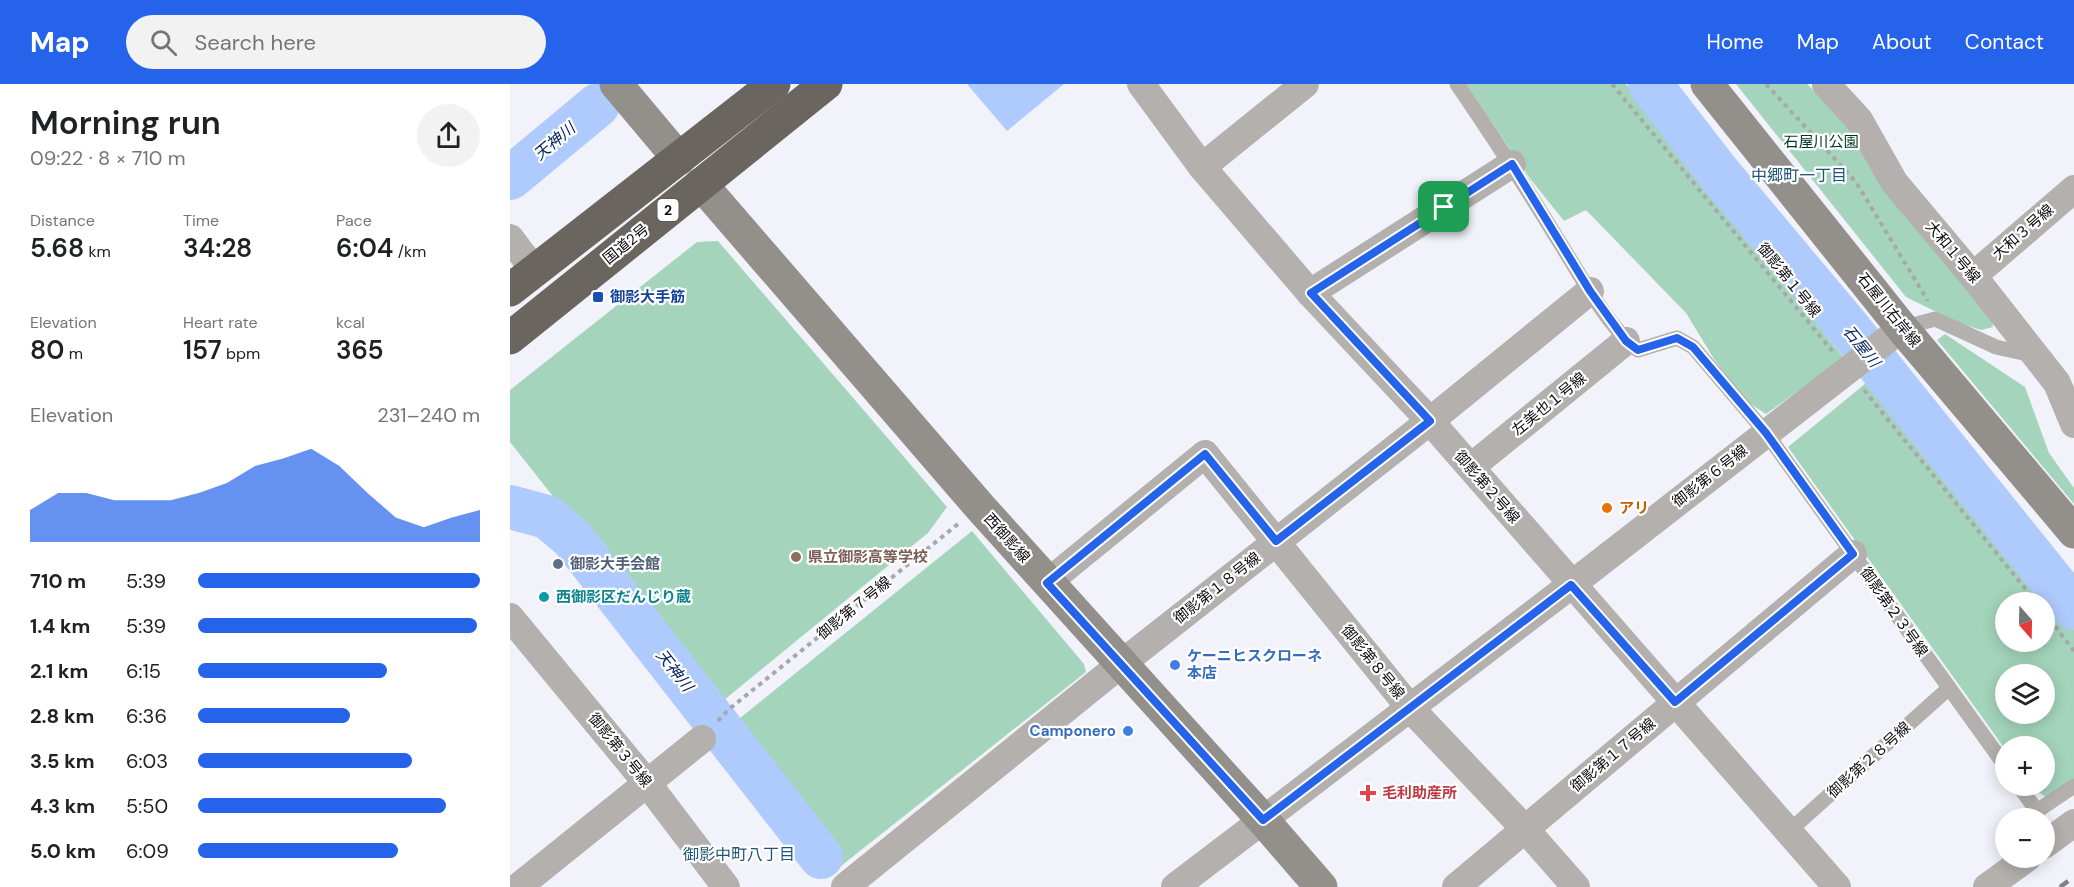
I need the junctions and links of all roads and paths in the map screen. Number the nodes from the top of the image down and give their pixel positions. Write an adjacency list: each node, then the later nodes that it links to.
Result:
1 (616, 84): 11 (street)
2 (774, 84): 11 (highway, 2)
3 (826, 84): 14 (highway, 国道2号 / 2)
4 (1141, 84): 13 (street, 御影第２号線)
5 (1305, 84): 13 (street)
6 (1457, 84): 12 (lane)
7 (1612, 84): 26 (path, 御影第１号線)
8 (1707, 84): 22 (street, 石屋川右岸線)
9 (1766, 84): 21 (path)
10 (1826, 84): 17 (street, 大和１号線)
11 (679, 159): 18 (highway, 2)
12 (1512, 164): 19 (lane); 20 (street)
13 (1202, 167): 20 (street, 御影第２号線)
14 (700, 184): 23 (highway, 国道2号 / 2); 31 (street, 西御影線)
15 (2074, 189): 17 (street, 大和３号線)
16 (510, 238): 18 (street)
17 (1973, 276): 25 (street, 大和１号線)
18 (522, 281)
19 (1590, 291): 24 (lane); 27 (street, 御影第１８号線)
20 (1311, 293): 27 (street, 御影第２号線)
21 (1935, 319): 22 (lane); 25 (lane)
22 (1891, 336): 26 (street, 御影第６号線); 32 (street, 石屋川右岸線)
23 (510, 338)
24 (1626, 341): 29 (lane, 御影第２３号線); 30 (street, 左美也１号線)
25 (2037, 357): 28 (street, 大和１号線)
26 (1850, 367): 29 (street, 御影第６号線); 37 (path, 御影第１号線)
27 (1430, 421): 30 (street, 御影第２号線); 33 (street, 御影第１８号線)
28 (2074, 424)
29 (1766, 433): 34 (lane, 御影第２３号線); 36 (street, 御影第６号線)
30 (1471, 467): 36 (street, 御影第２号線)
31 (980, 507): 35 (street, 西御影線); 45 (path, 御影第７号線)
32 (2074, 532)
33 (1276, 541): 35 (street, 御影第８号線); 41 (street, 御影第１８号線); 44 (street, 御影第８号線)
34 (1853, 554): 42 (lane, 御影第２３号線); 43 (street, 御影第１７号線)
35 (1047, 583): 41 (street, 西御影線)
36 (1571, 585): 43 (street, 御影第２号線); 44 (street, 御影第６号線)
37 (2028, 592)
38 (510, 617): 48 (street, 御影第３号線)
39 (2055, 626): 40 (path)
40 (2074, 651)
41 (1121, 664): 51 (street, 西御影線); 59 (street, 御影第１８号線)
42 (1949, 688): 47 (lane, 御影第２３号線); 54 (lane, 御影第２８号線)
43 (1675, 702): 53 (street, 御影第１７号線); 54 (street, 御影第２号線)
44 (1410, 708): 51 (street, 御影第６号線); 53 (street, 御影第８号線)
45 (728, 710)
46 (702, 739): 48 (street)
47 (1995, 752)
48 (647, 783): 57 (street); 58 (street, 御影第３号線)
49 (2074, 786): 50 (lane)
50 (2026, 796)
51 (1263, 820): 60 (street, 御影第６号線); 61 (street, 西御影線)
52 (2074, 823): 55 (street)
53 (1525, 829): 62 (street, 御影第１７号線); 63 (street, 御影第８号線)
54 (1788, 831): 64 (street, 御影第２号線)
55 (2055, 837)
56 (2013, 868): 65 (street)
57 (518, 887)
58 (726, 887)
59 (845, 887)
60 (1175, 887)
61 (1321, 887)
62 (1456, 887)
63 (1576, 887)
64 (1837, 887)
65 (1987, 887)

